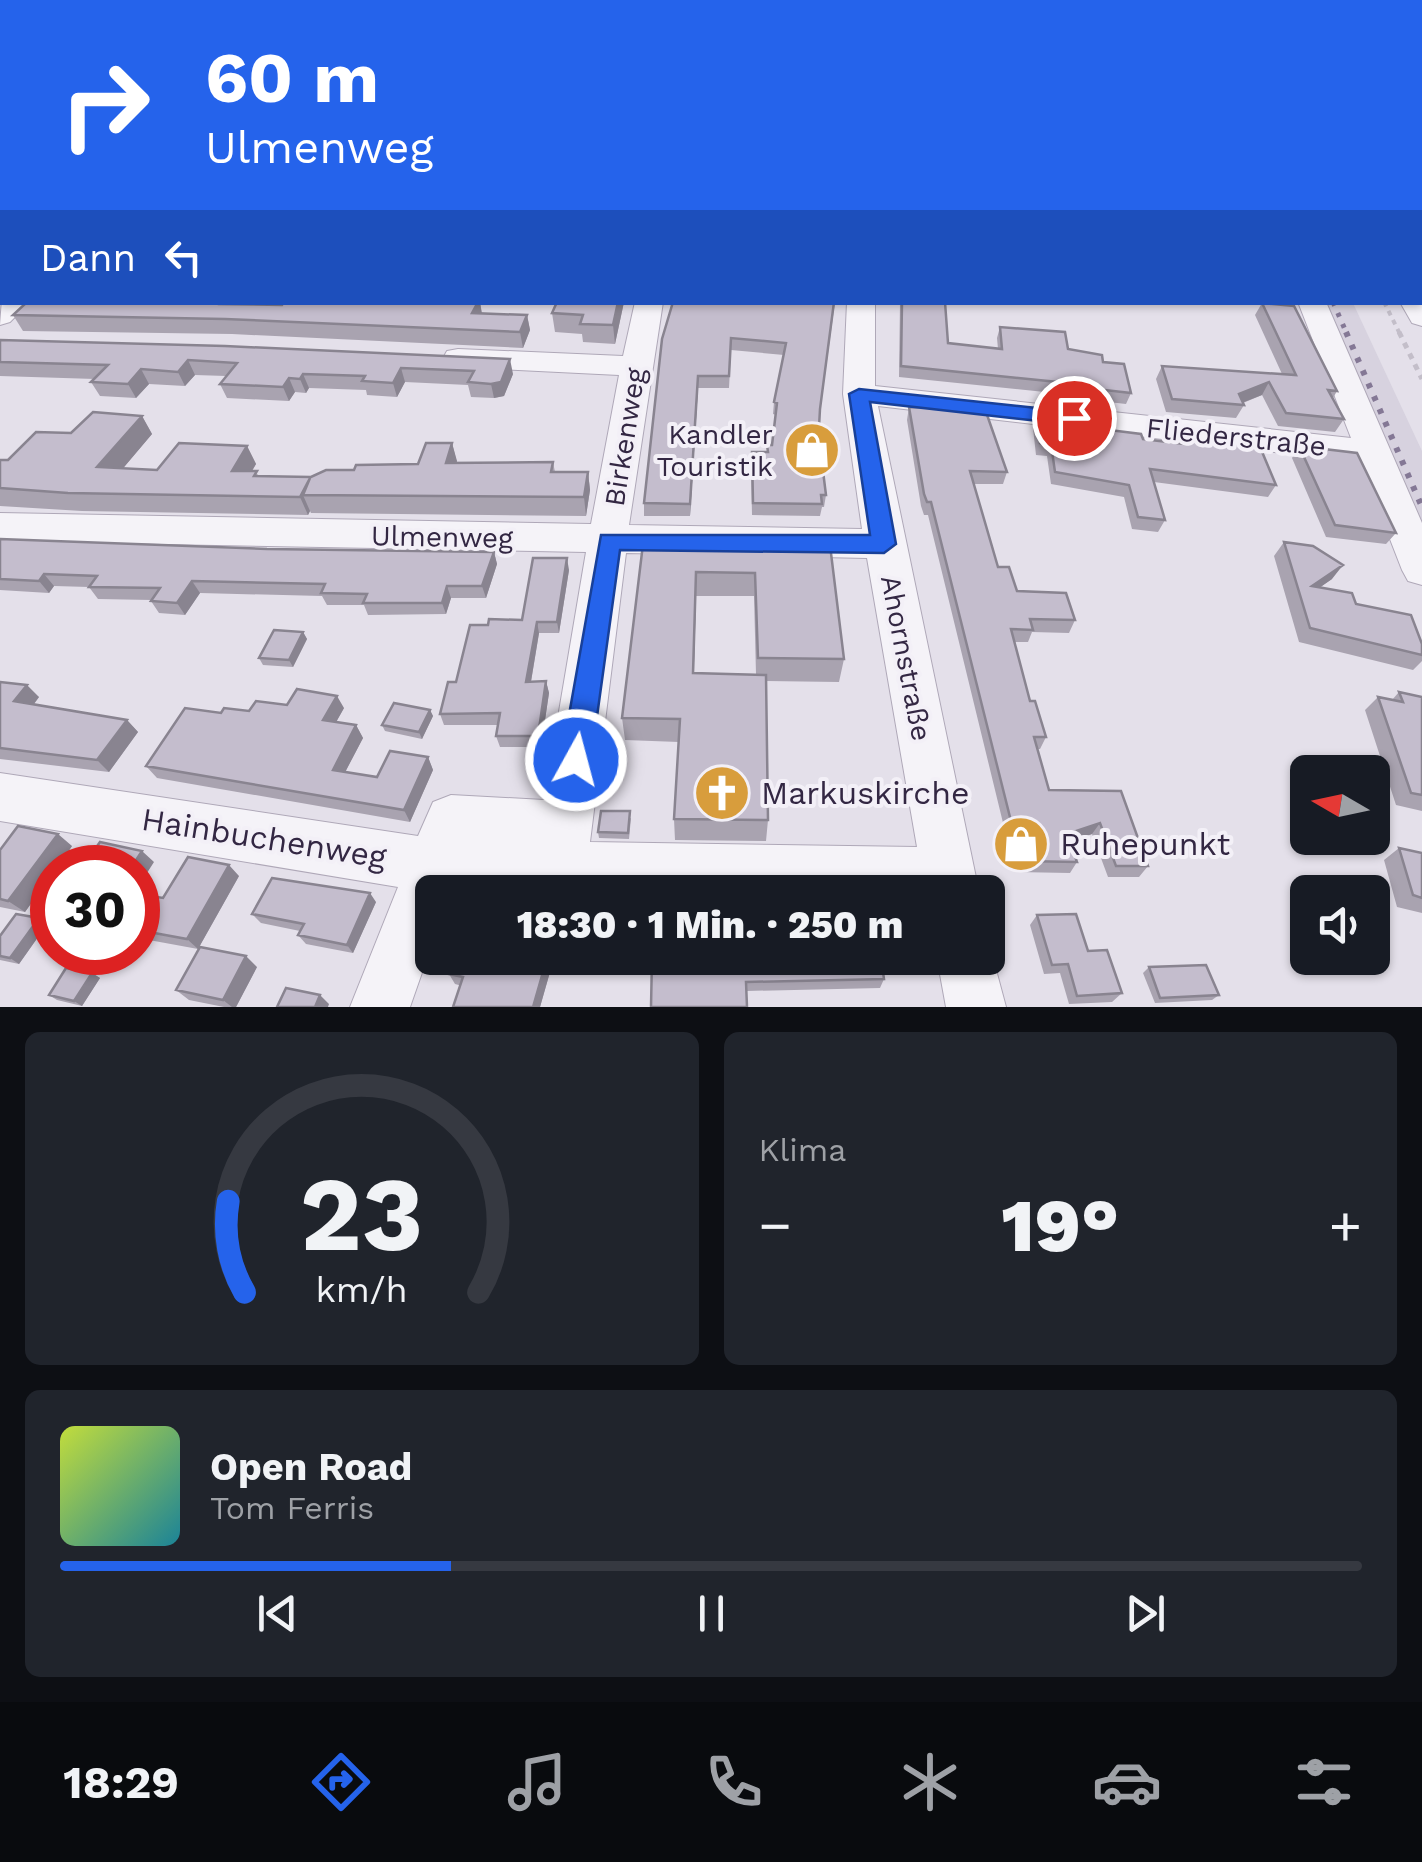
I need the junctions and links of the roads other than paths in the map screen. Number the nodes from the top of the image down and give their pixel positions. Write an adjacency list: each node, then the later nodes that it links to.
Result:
1 (649, 305): 5 (street, Birkenweg)
2 (861, 305): 6 (street, Ahornstraße)
3 (1313, 305): 7 (street)
4 (424, 356): 5 (street)
5 (635, 366): 9 (street, Birkenweg)
6 (859, 394): 7 (street, Fliederstraße); 10 (street, Ahornstraße)
7 (1374, 452): 11 (street)
8 (0, 527): 9 (street, Ulmenweg)
9 (610, 541): 10 (street, Ulmenweg); 13 (street, Birkenweg)
10 (884, 544): 16 (street, Ahornstraße)
11 (1422, 570)
12 (0, 796): 14 (street, Hainbuchenweg)
13 (563, 848): 14 (street, Hainbuchenweg); 15 (street, Hainbuchenweg)
14 (436, 866): 18 (street)
15 (853, 875)
16 (948, 875)
17 (969, 975): 19 (street)
18 (380, 1007)
19 (976, 1007)

